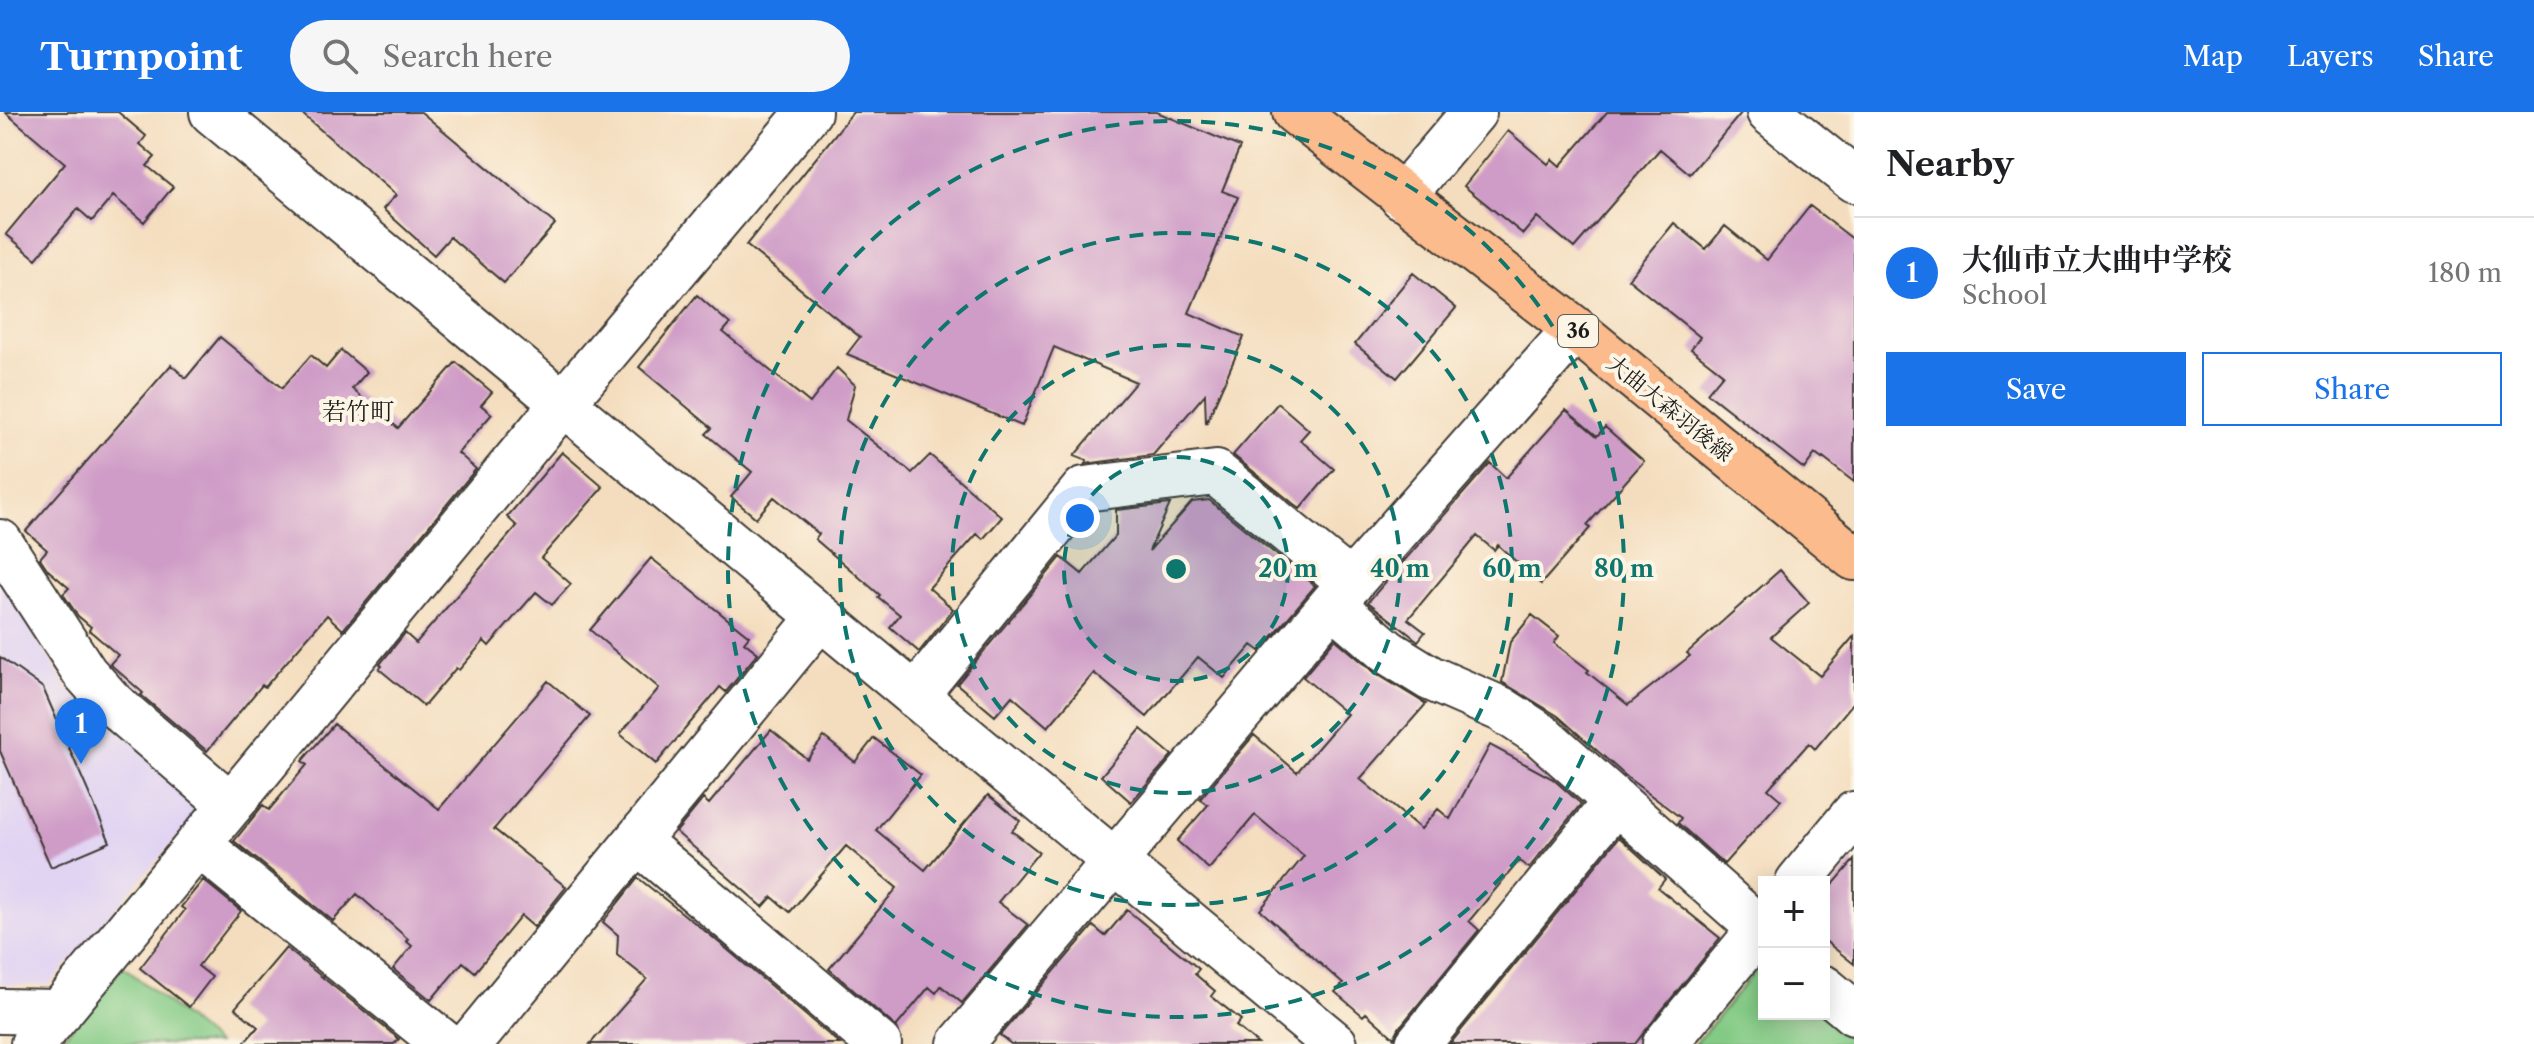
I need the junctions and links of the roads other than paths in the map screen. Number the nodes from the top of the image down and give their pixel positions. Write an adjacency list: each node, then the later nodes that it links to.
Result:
1 (809, 112): 9 (street)
2 (1295, 112): 7 (main road, 大曲大森羽後線 / 36)
3 (1474, 112): 7 (street)
4 (1769, 112): 6 (street)
5 (219, 114): 9 (street)
6 (1854, 180)
7 (1402, 197): 8 (main road, 大曲大森羽後線 / 36)
8 (1575, 329): 11 (main road, 大曲大森羽後線 / 36); 12 (street)
9 (563, 403): 13 (street); 16 (street)
10 (0, 542): 16 (street)
11 (1854, 558)
12 (1342, 594): 14 (street); 15 (street); 20 (street)
13 (820, 617): 14 (street); 18 (street)
14 (915, 696): 20 (street)
15 (1616, 801): 22 (street); 33 (street)
16 (231, 805): 19 (street)
17 (1854, 814): 21 (street)
18 (637, 841): 29 (street); 30 (street)
19 (198, 844): 27 (street); 28 (street)
20 (1114, 861): 31 (street); 32 (street)
21 (1803, 876)
22 (1758, 928)
23 (1758, 935): 34 (street)
24 (1830, 993): 26 (street)
25 (0, 1011): 27 (street)
26 (1854, 1013)
27 (47, 1028)
28 (445, 1044)
29 (470, 1044)
30 (879, 1044)
31 (960, 1044)
32 (1335, 1044)
33 (1418, 1044)
34 (1665, 1044)

